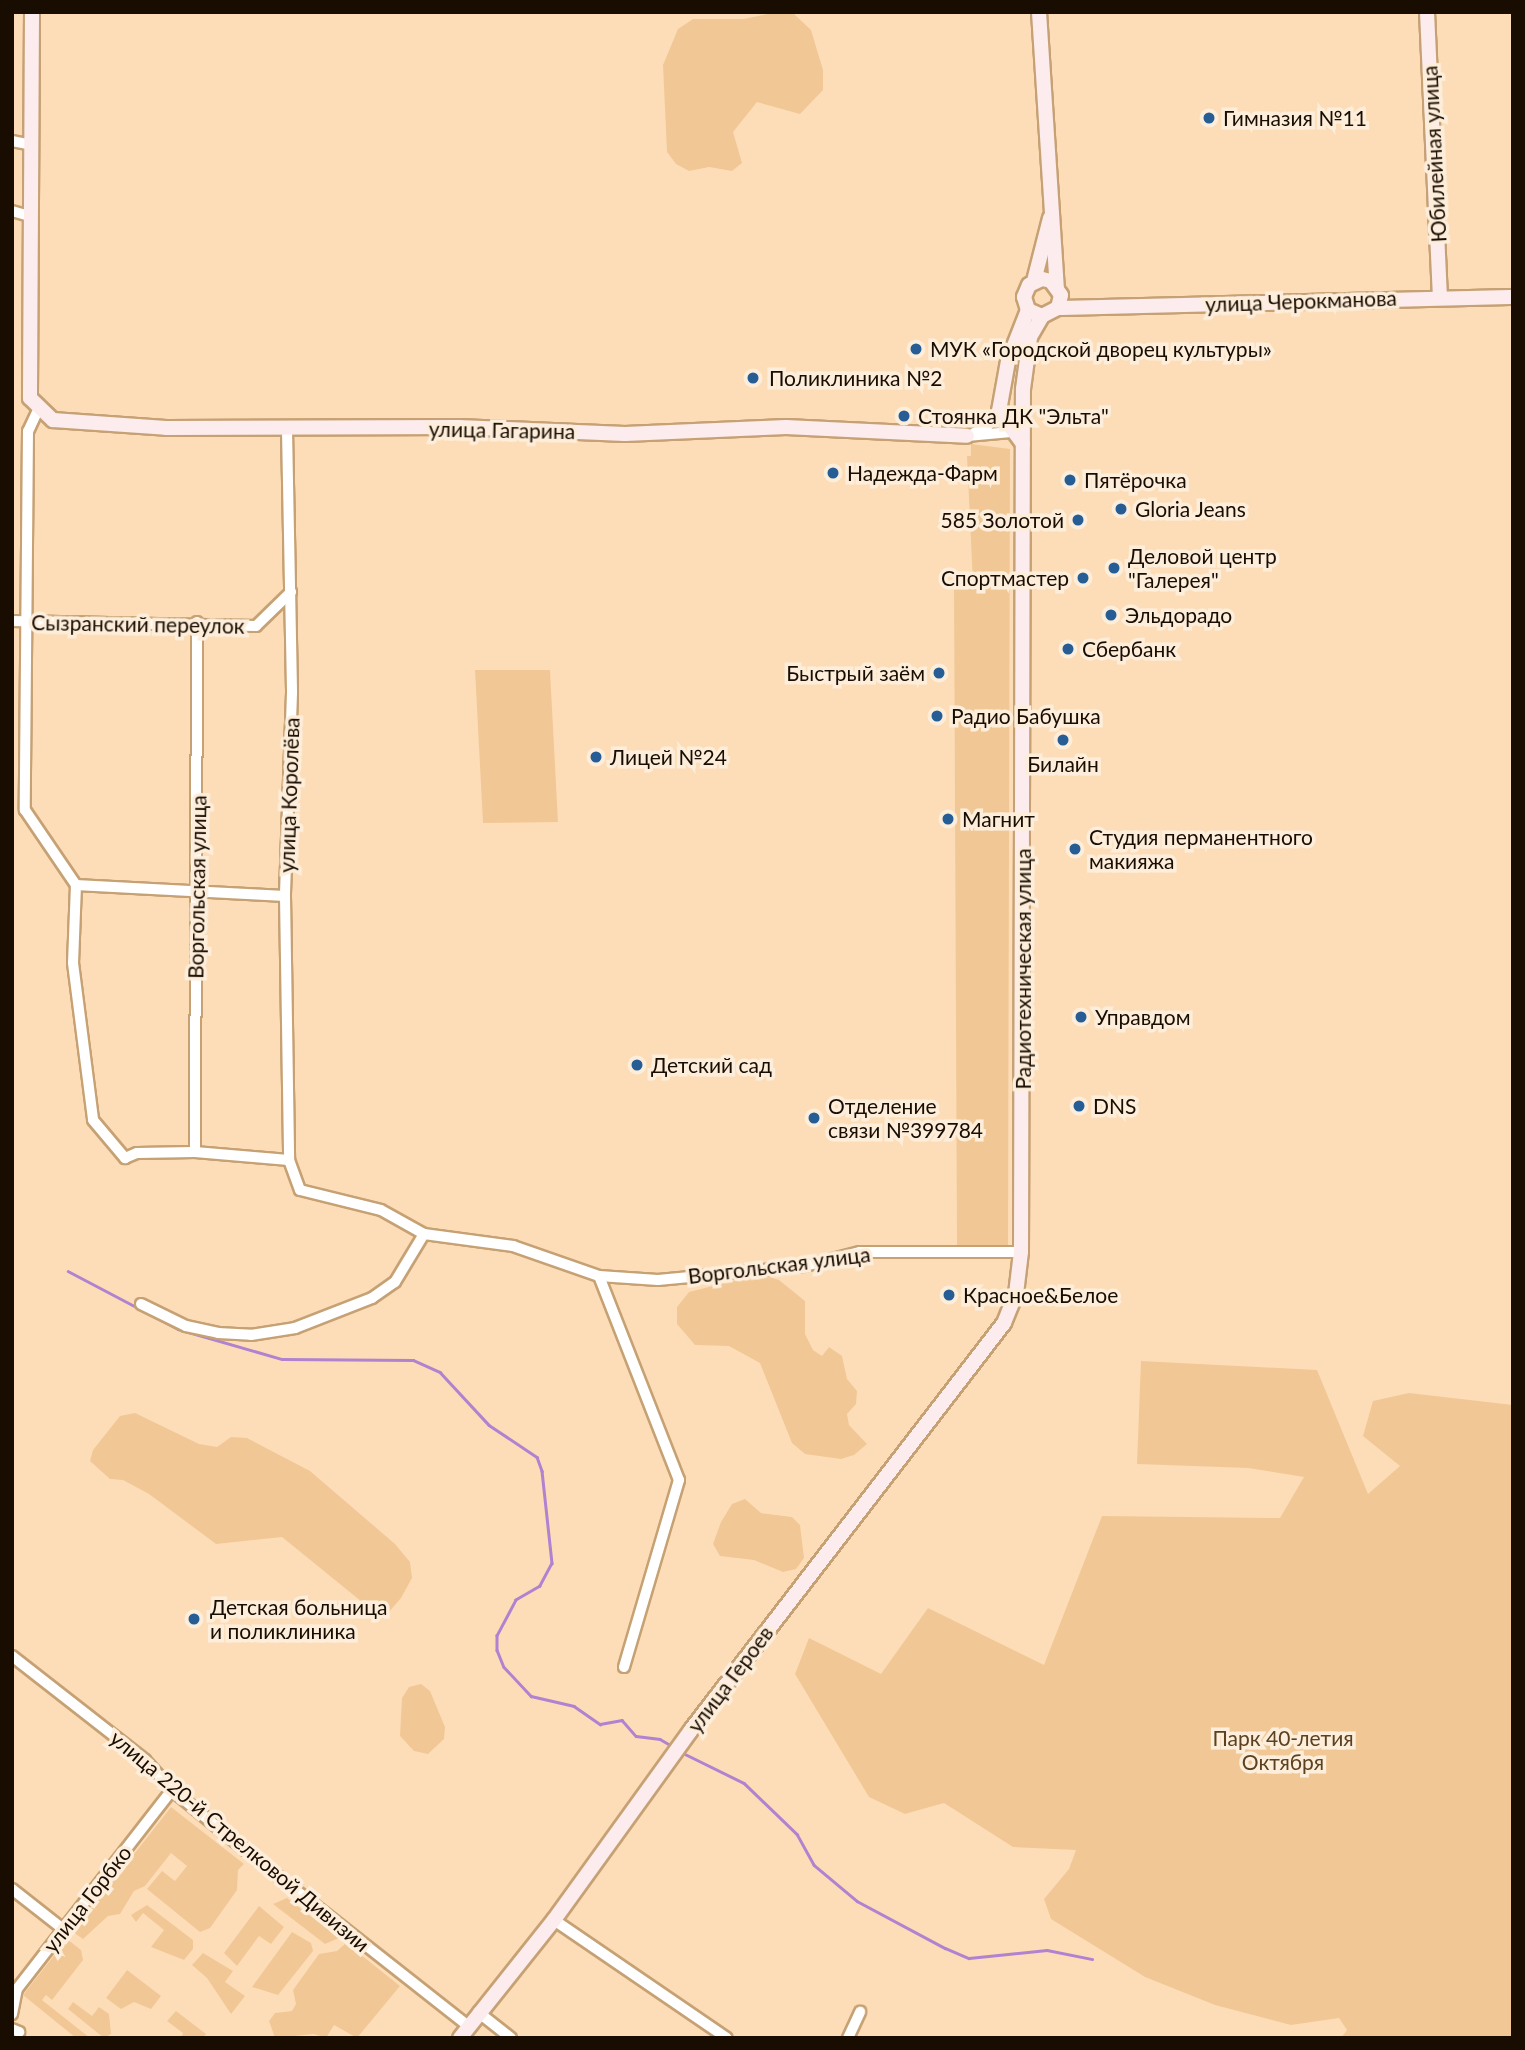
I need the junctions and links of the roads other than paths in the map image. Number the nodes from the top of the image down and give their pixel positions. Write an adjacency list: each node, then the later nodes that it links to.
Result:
1 (32, 12): 5 (street)
2 (1039, 12): 7 (street)
3 (1427, 12): 10 (street, Юбилейная улица)
4 (12, 141): 5 (street)
5 (28, 144): 8 (street)
6 (12, 211): 8 (street)
7 (1051, 214): 9 (street); 11 (street)
8 (29, 216): 16 (street)
9 (1034, 281): 11 (street); 13 (street)
10 (1440, 296): 11 (street, улица Черокманова); 12 (street, улица Черокманова)
11 (1059, 297): 14 (street)
12 (1513, 297)
13 (1028, 310): 14 (street); 17 (street)
14 (1042, 316): 15 (street, Радиотехническая улица)
15 (1023, 389): 17 (street); 18 (street, Радиотехническая улица)
16 (38, 411): 19 (street, улица Гагарина); 25 (street)
17 (999, 411): 20 (street); 21 (street)
18 (1022, 421): 20 (street); 22 (street, Радиотехническая улица)
19 (287, 430): 21 (street, улица Гагарина); 23 (street, улица Королёва)
20 (1011, 432): 21 (street, улица Гагарина); 22 (street)
21 (967, 436)
22 (1023, 444): 35 (street, Радиотехническая улица)
23 (291, 592): 26 (street, Сызранский переулок); 31 (street, улица Королёва)
24 (12, 621): 25 (street, Сызранский переулок)
25 (25, 621): 26 (street, Сызранский переулок); 28 (street)
26 (197, 622): 30 (street, Воргольская улица)
27 (12, 809): 28 (street)
28 (25, 810): 29 (street)
29 (76, 886): 30 (street); 32 (street)
30 (199, 889): 31 (street); 32 (street, Воргольская улица)
31 (285, 895): 33 (street, улица Королёва)
32 (195, 1152): 33 (street)
33 (289, 1160): 34 (street, Воргольская улица)
34 (424, 1234): 36 (street, Воргольская улица); 37 (street)
35 (1021, 1252): 36 (street, Воргольская улица); 38 (street, Радиотехническая улица)
36 (599, 1276): 40 (street)
37 (141, 1304)
38 (1004, 1323): 43 (street, улица Героев)
39 (12, 1656): 41 (street, улица 220-й Стрелковой Дивизии)
40 (624, 1667)
41 (172, 1790): 44 (street, улица Горбко); 48 (street, улица 220-й Стрелковой Дивизии)
42 (12, 1889): 44 (street)
43 (554, 1920): 45 (street, улица Героев); 50 (street)
44 (63, 1929): 47 (street, улица Горбко)
45 (478, 2012): 48 (street, улица Героев); 49 (street)
46 (860, 2012): 51 (street)
47 (12, 2014)
48 (464, 2032)
49 (511, 2038)
50 (727, 2038)
51 (848, 2038)

